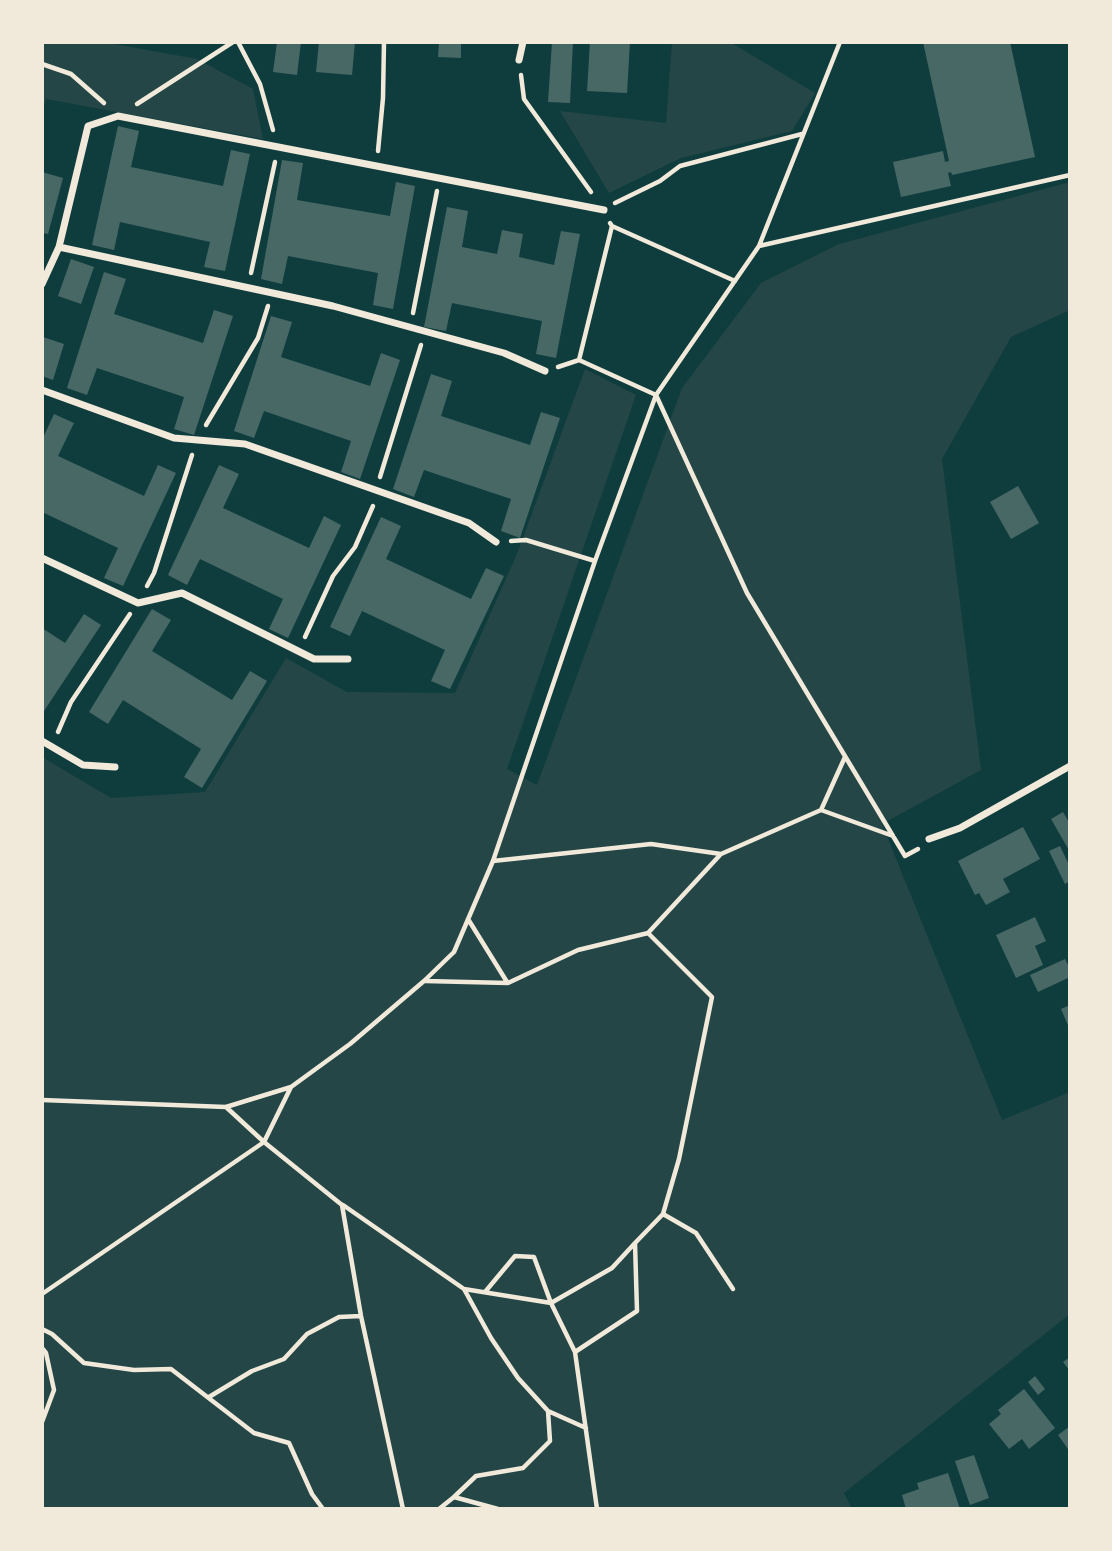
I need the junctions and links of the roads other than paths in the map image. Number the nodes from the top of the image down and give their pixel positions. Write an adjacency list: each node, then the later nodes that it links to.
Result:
1 (523, 42): 2 (street)
2 (519, 60)
3 (604, 210): 4 (street)
4 (59, 247): 5 (street); 6 (street)
5 (42, 284)
6 (545, 371)
7 (42, 390): 8 (street)
8 (496, 542)
9 (42, 558): 10 (street)
10 (348, 659)
11 (42, 741): 13 (street)
12 (1070, 766): 14 (street)
13 (115, 767)
14 (929, 839)

